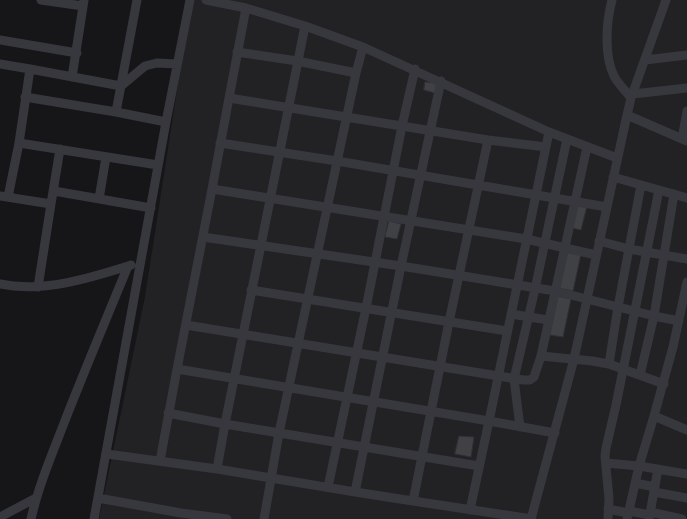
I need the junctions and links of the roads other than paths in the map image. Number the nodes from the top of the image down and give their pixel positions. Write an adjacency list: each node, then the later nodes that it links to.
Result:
1 (41, 0): 7 (street)
2 (137, 0): 24 (street)
3 (190, 0): 18 (street)
4 (206, 0): 8 (street)
5 (612, 0): 26 (street)
6 (666, 0): 15 (street)
7 (84, 3): 13 (street)
8 (246, 8): 9 (street); 12 (street)
9 (305, 26): 11 (street); 16 (street)
10 (0, 40): 13 (street)
11 (363, 46): 20 (street); 21 (street)
12 (237, 52): 16 (street); 28 (street)
13 (77, 53): 22 (street)
14 (687, 55): 15 (street)
15 (645, 60): 26 (street)
16 (297, 62): 21 (street); 29 (street)
17 (0, 64): 19 (street)
18 (177, 64): 24 (street); 34 (street)
19 (30, 69): 22 (street); 27 (street)
20 (415, 69): 23 (street); 35 (street)
21 (356, 73): 33 (street)
22 (72, 77): 24 (street)
23 (441, 81): 36 (street); 37 (street)
24 (121, 86): 31 (street)
25 (687, 88): 26 (street)
26 (632, 96): 32 (street)
27 (25, 97): 31 (street); 41 (street)
28 (229, 98): 29 (street); 42 (street)
29 (288, 107): 33 (street); 46 (street)
30 (687, 111): 40 (street)
31 (116, 112): 34 (street)
32 (627, 115): 40 (street); 48 (street)
33 (346, 116): 35 (street); 49 (street)
34 (166, 122): 50 (street)
35 (402, 126): 36 (street); 51 (street)
36 (430, 131): 39 (street); 52 (street)
37 (549, 132): 38 (street); 43 (street)
38 (567, 139): 44 (street); 62 (street)
39 (488, 140): 43 (street); 54 (street)
40 (685, 140)
41 (18, 142): 45 (street); 61 (street)
42 (220, 143): 46 (street); 56 (street)
43 (546, 147): 59 (street)
44 (587, 147): 48 (street); 66 (street)
45 (60, 149): 47 (street); 58 (street)
46 (278, 153): 49 (street); 63 (street)
47 (106, 157): 50 (street); 65 (street)
48 (617, 158): 53 (street)
49 (337, 161): 51 (street); 70 (street)
50 (158, 165): 69 (street)
51 (394, 171): 52 (street); 71 (street)
52 (420, 176): 54 (street); 72 (street)
53 (612, 177): 55 (street); 68 (street)
54 (478, 185): 59 (street); 73 (street)
55 (641, 185): 57 (street); 80 (street)
56 (212, 189): 63 (street); 74 (street)
57 (659, 190): 60 (street); 81 (street)
58 (54, 191): 65 (street); 67 (street)
59 (536, 194): 62 (street); 75 (street)
60 (674, 194): 64 (street); 84 (street)
61 (4, 197): 67 (street)
62 (555, 197): 66 (street); 77 (street)
63 (269, 198): 70 (street); 78 (street)
64 (687, 198)
65 (99, 199): 69 (street)
66 (574, 201): 68 (street); 79 (street)
67 (51, 204): 94 (street)
68 (607, 207): 76 (street)
69 (150, 208): 86 (street)
70 (327, 208): 71 (street); 82 (street)
71 (383, 217): 72 (street); 87 (street)
72 (410, 221): 73 (street); 89 (street)
73 (468, 230): 75 (street); 90 (street)
74 (203, 237): 78 (street); 110 (street)
75 (526, 239): 77 (street); 93 (street)
76 (599, 241): 80 (street); 83 (street)
77 (544, 243): 79 (street); 95 (street)
78 (260, 245): 82 (street); 96 (street)
79 (564, 248): 83 (street); 97 (street)
80 (629, 249): 81 (street); 100 (street)
81 (646, 252): 84 (street); 102 (street)
82 (317, 254): 87 (street); 98 (street)
83 (596, 255): 99 (street)
84 (663, 256): 85 (street); 105 (street)
85 (687, 259)
86 (140, 262): 88 (street); 141 (street)
87 (374, 262): 89 (street); 101 (street)
88 (128, 266): 94 (street); 155 (street)
89 (401, 266): 90 (street); 103 (street)
90 (460, 275): 93 (street); 109 (street)
91 (687, 282): 108 (street)
92 (0, 284): 94 (street)
93 (517, 286): 95 (street); 104 (street)
94 (38, 287)
95 (535, 289): 97 (street); 106 (street)
96 (251, 290): 98 (street); 112 (street)
97 (555, 291): 99 (street); 107 (street)
98 (308, 298): 101 (street); 113 (street)
99 (587, 299): 100 (street); 117 (street)
100 (618, 307): 102 (street); 118 (street)
101 (366, 308): 103 (street); 114 (street)
102 (635, 311): 105 (street); 121 (street)
103 (392, 312): 109 (street); 116 (street)
104 (511, 314): 106 (street); 111 (street)
105 (654, 316): 108 (street); 122 (street)
106 (528, 317): 107 (street); 125 (street)
107 (548, 320): 115 (street)
108 (679, 321): 126 (street)
109 (449, 322): 111 (street); 119 (street)
110 (186, 325): 112 (street); 120 (street)
111 (507, 331): 123 (street)
112 (242, 334): 113 (street); 124 (street)
113 (298, 344): 114 (street); 127 (street)
114 (356, 353): 116 (street); 128 (street)
115 (541, 356): 117 (street); 125 (street)
116 (381, 357): 119 (street); 129 (street)
117 (574, 358): 118 (street); 138 (street)
118 (609, 364): 121 (street)
119 (441, 366): 123 (street); 130 (street)
120 (177, 369): 124 (street); 131 (street)
121 (623, 370): 122 (street); 144 (street)
122 (640, 375): 126 (street)
123 (498, 376): 125 (street); 133 (street)
124 (234, 379): 127 (street); 134 (street)
125 (514, 379): 135 (street)
126 (664, 384): 132 (street)
127 (290, 388): 128 (street); 137 (street)
128 (348, 397): 129 (street); 139 (street)
129 (372, 401): 130 (street); 140 (street)
130 (432, 412): 133 (street); 142 (street)
131 (168, 413): 134 (street); 143 (street)
132 (654, 416): 136 (street); 146 (street)
133 (489, 422): 135 (street); 145 (street)
134 (225, 424): 137 (street); 147 (street)
135 (520, 427): 138 (street)
136 (687, 430)
137 (280, 433): 139 (street); 150 (street)
138 (555, 433): 169 (street)
139 (338, 443): 140 (street); 152 (street)
140 (364, 447): 142 (street); 154 (street)
141 (106, 454): 143 (street); 156 (street)
142 (423, 458): 145 (street); 158 (street)
143 (160, 461): 147 (street)
144 (606, 463): 146 (street); 159 (street)
145 (479, 466): 160 (street)
146 (639, 466): 148 (street); 151 (street)
147 (216, 469): 150 (street)
148 (658, 470): 149 (street); 153 (street)
149 (687, 474)
150 (272, 478): 152 (street); 168 (street)
151 (635, 483): 153 (street); 161 (street)
152 (328, 487): 154 (street)
153 (655, 490): 157 (street); 162 (street)
154 (355, 492): 158 (street)
155 (36, 498): 163 (street); 165 (street)
156 (98, 498): 166 (street); 167 (street)
157 (687, 498)
158 (413, 501): 160 (street)
159 (608, 509): 161 (street); 170 (street)
160 (470, 510): 169 (street)
161 (628, 514): 162 (street)
162 (650, 515): 164 (street)
163 (0, 517)
164 (668, 518): 171 (street)
165 (31, 519)
166 (94, 519)
167 (227, 519)
168 (264, 519)
169 (531, 519)
170 (608, 519)
171 (682, 519)

